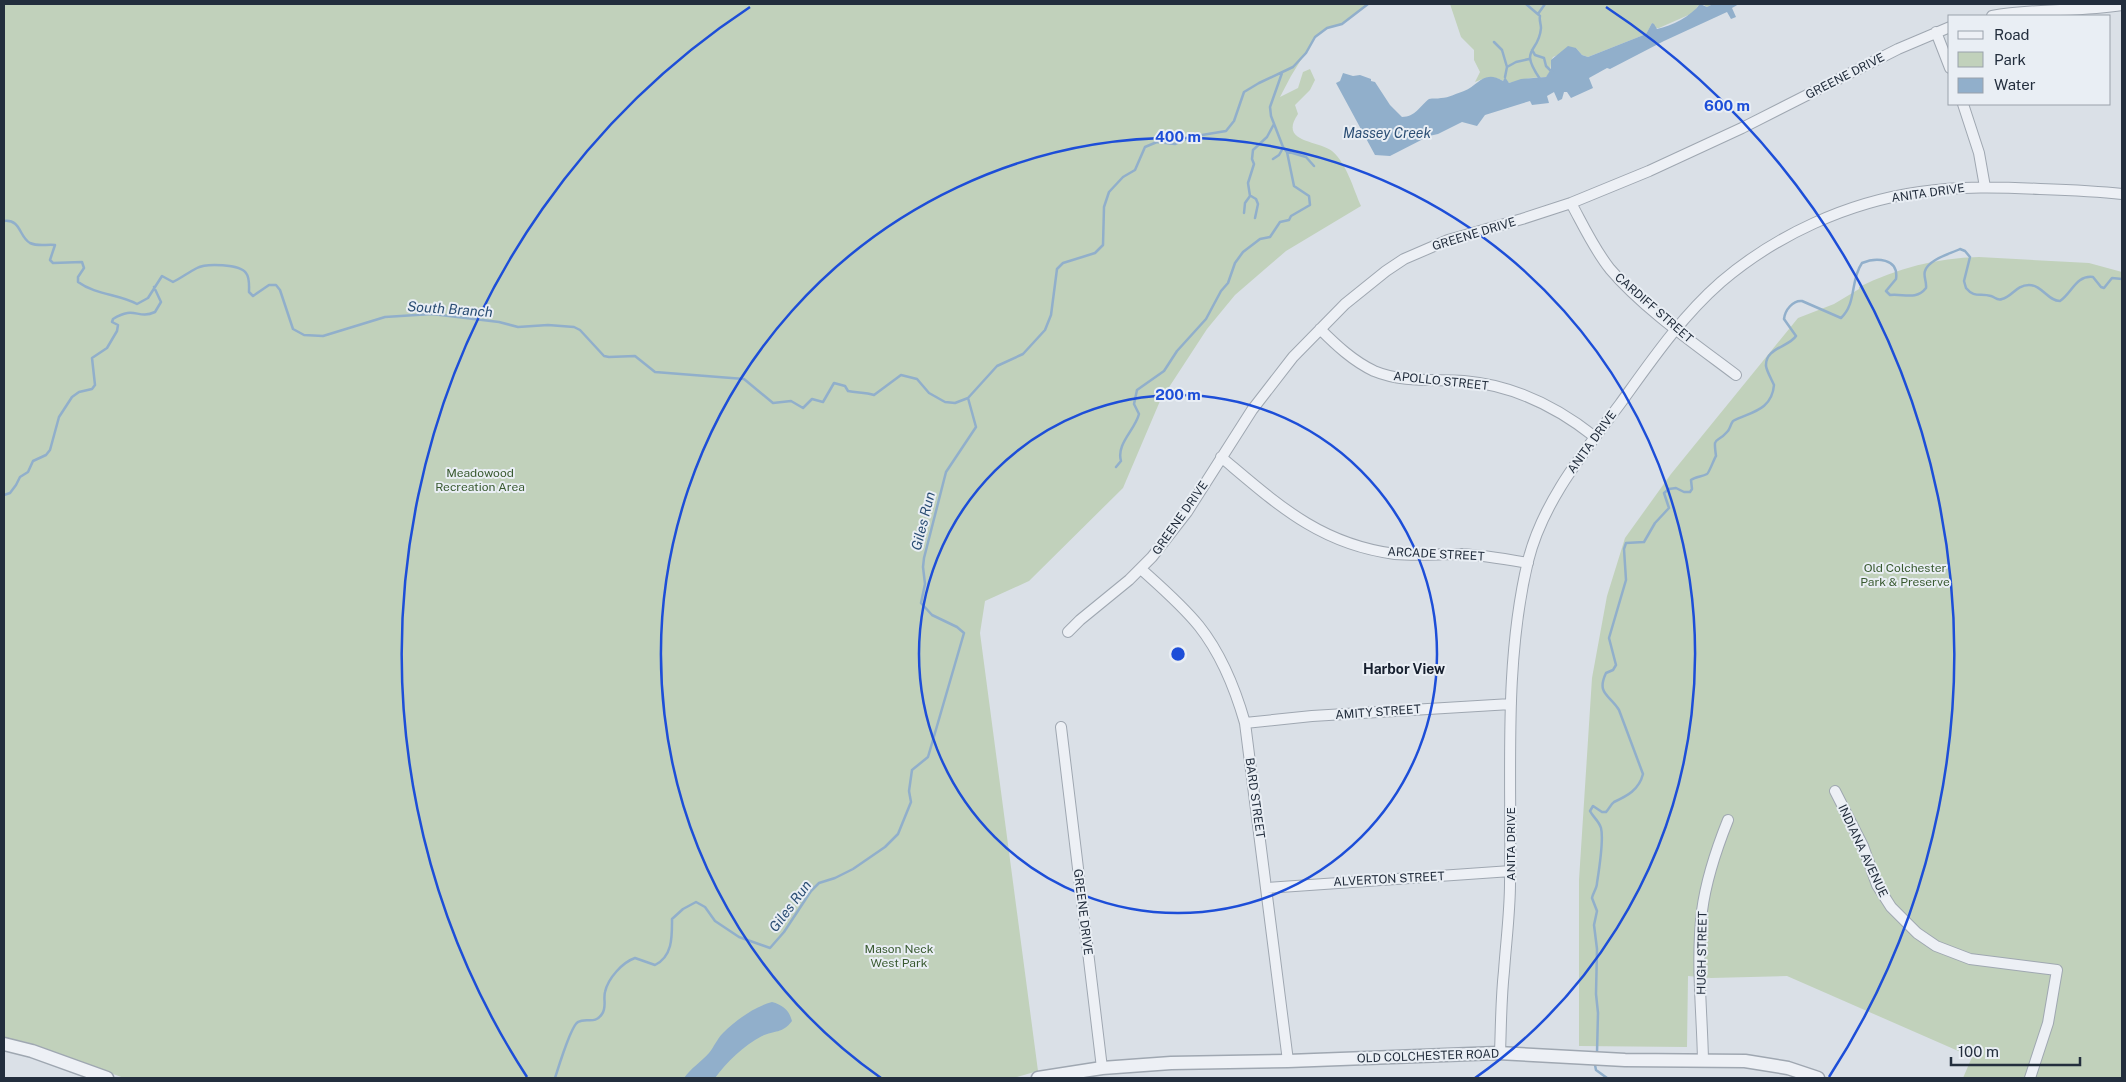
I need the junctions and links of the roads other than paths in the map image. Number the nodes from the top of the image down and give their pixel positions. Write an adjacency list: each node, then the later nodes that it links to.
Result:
1 (2122, 5): 2 (street)
2 (1998, 15)
3 (1948, 28): 4 (street, GREENE DRIVE)
4 (1936, 32): 5 (street); 9 (street, GREENE DRIVE)
5 (1948, 63)
6 (1963, 105): 7 (street)
7 (1985, 187): 8 (street, ANITA DRIVE); 11 (street, ANITA DRIVE)
8 (2122, 194)
9 (1571, 203): 10 (street, GREENE DRIVE); 11 (street, CARDIFF STREET)
10 (1320, 329): 13 (street, APOLLO STREET); 14 (street, GREENE DRIVE)
11 (1676, 329): 12 (street, CARDIFF STREET); 13 (street, ANITA DRIVE)
12 (1736, 375)
13 (1595, 437): 15 (street, ANITA DRIVE)
14 (1221, 457): 15 (street, ARCADE STREET); 16 (street, GREENE DRIVE)
15 (1528, 563): 18 (street, ANITA DRIVE)
16 (1142, 569): 17 (street, GREENE DRIVE); 19 (street, BARD STREET)
17 (1068, 632)
18 (1511, 704): 19 (street, AMITY STREET); 23 (street, ANITA DRIVE)
19 (1245, 723): 24 (street, BARD STREET)
20 (1061, 727): 29 (street, GREENE DRIVE)
21 (1835, 791): 33 (street, INDIANA AVENUE)
22 (1728, 820): 27 (street, HUGH STREET)
23 (1511, 872): 24 (street, ALVERTON STREET); 26 (street, ANITA DRIVE)
24 (1267, 888): 28 (street, BARD STREET)
25 (4, 1044): 30 (street)
26 (1500, 1053): 27 (street, OLD COLCHESTER ROAD); 28 (street, OLD COLCHESTER ROAD)
27 (1703, 1060): 32 (street, OLD COLCHESTER ROAD)
28 (1288, 1061): 29 (street, OLD COLCHESTER ROAD)
29 (1102, 1068): 31 (street, OLD COLCHESTER ROAD)
30 (107, 1078)
31 (1038, 1078)
32 (1818, 1078)
33 (2030, 1078)

